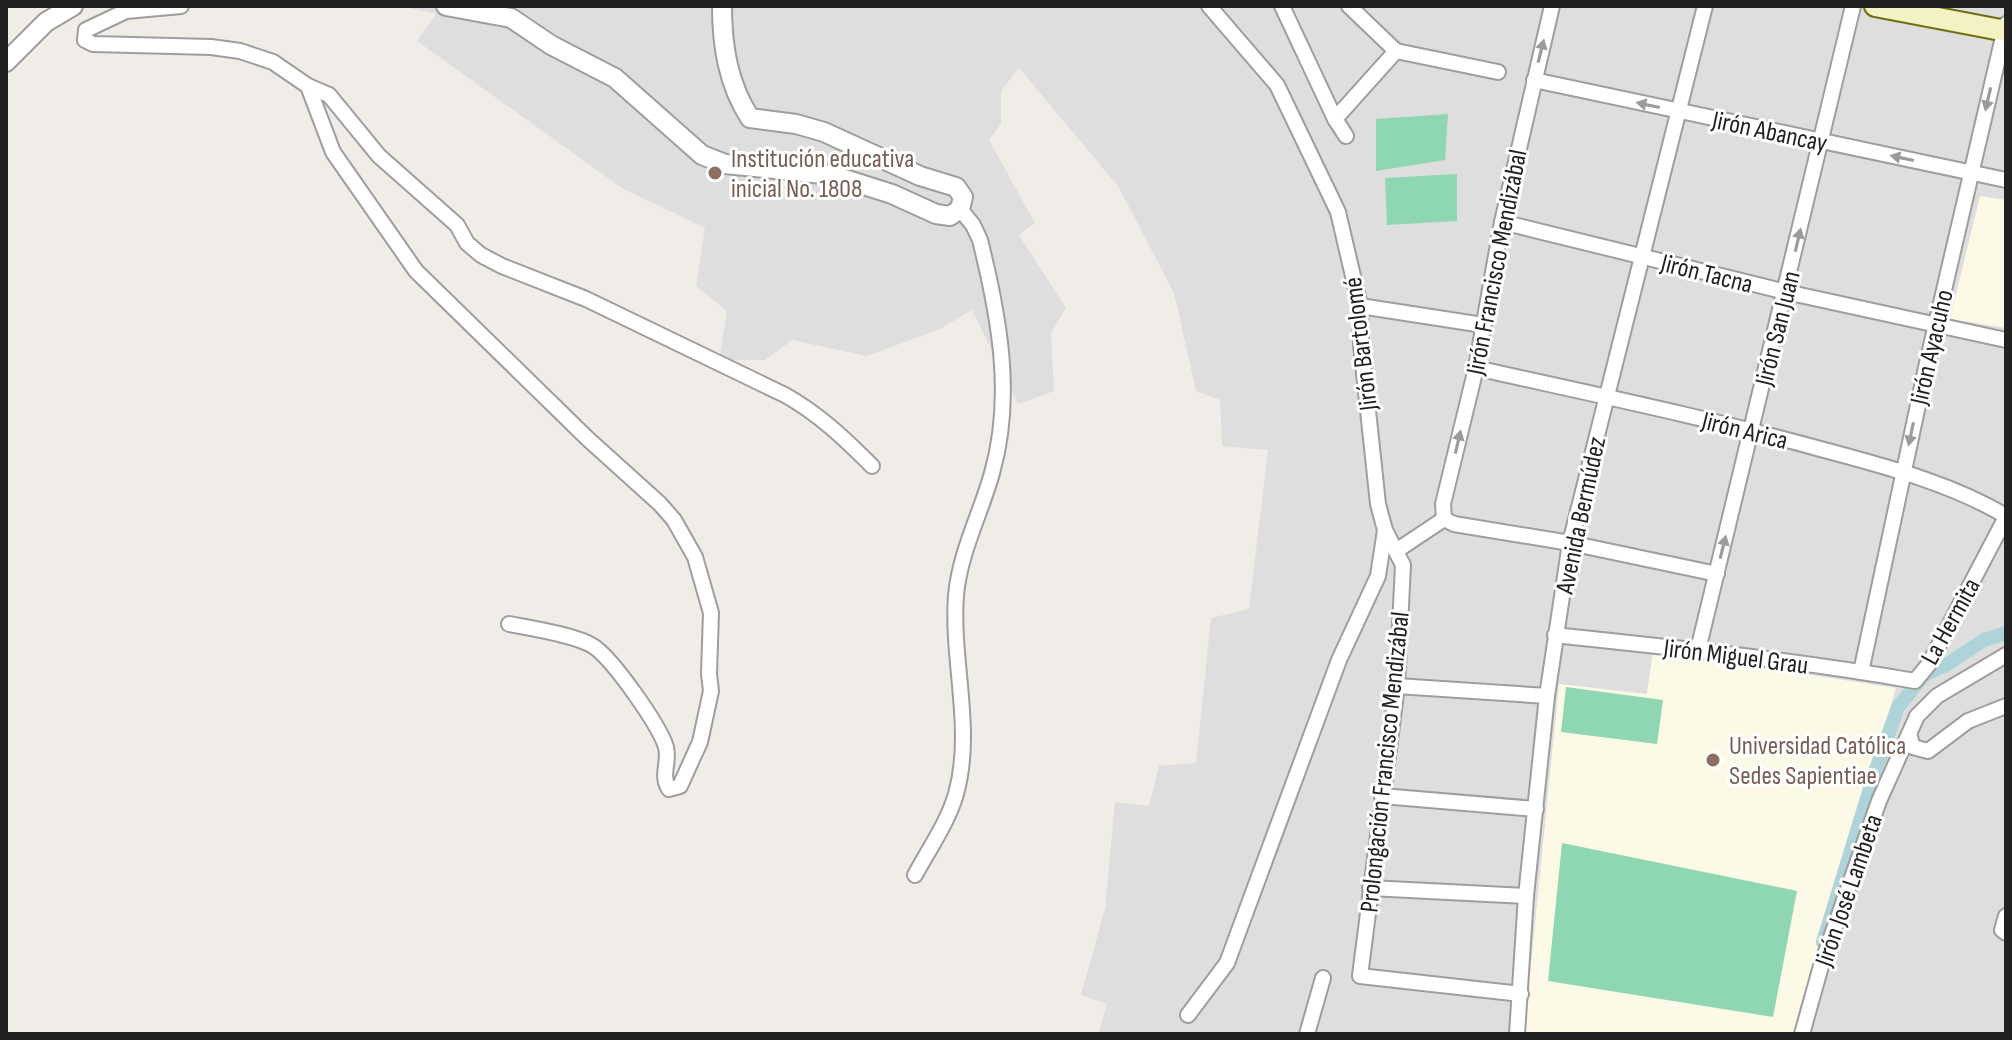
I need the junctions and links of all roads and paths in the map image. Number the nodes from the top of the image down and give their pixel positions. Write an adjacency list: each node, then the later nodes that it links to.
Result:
1 (73, 6): 14 (street)
2 (181, 6): 17 (street)
3 (446, 6): 24 (street)
4 (722, 6): 24 (street)
5 (1209, 6): 28 (street, Jirón Bartolomé)
6 (1282, 6): 19 (street)
7 (1349, 6): 13 (street)
8 (1552, 6): 16 (street, Jirón Francisco Mendizábal, one-way to 8)
9 (1705, 6): 18 (street, Avenida Bermúdez)
10 (1853, 6): 21 (street, Jirón San Juan)
11 (1875, 6): 12 (main road)
12 (2005, 28): 22 (street, Jirón Ayacuho, one-way to 22)
13 (1396, 51): 15 (street); 19 (street)
14 (6, 62)
15 (1498, 72)
16 (1534, 80): 18 (street, Jirón Abancay, one-way to 16); 25 (street, Jirón Francisco Mendizábal)
17 (308, 86): 35 (street); 43 (street)
18 (1677, 111): 21 (street, Jirón Abancay); 26 (street, Avenida Bermúdez)
19 (1335, 119): 20 (street)
20 (1346, 136)
21 (1820, 141): 22 (street, Jirón Abancay, one-way to 21); 27 (street, Jirón San Juan, one-way to 21)
22 (1971, 172): 23 (street, Jirón Abancay); 30 (street, Jirón Ayacuho)
23 (2006, 180)
24 (960, 209): 55 (street)
25 (1502, 222): 26 (street, Jirón Tacna); 29 (street, Jirón Francisco Mendizábal)
26 (1642, 258): 27 (street, Jirón Tacna); 33 (street, Avenida Bermúdez)
27 (1786, 292): 30 (street, Jirón Tacna); 34 (street, Jirón San Juan)
28 (1360, 306): 29 (street); 39 (street, Jirón Bartolomé)
29 (1483, 325): 32 (street, Jirón Francisco Mendizábal)
30 (1935, 325): 31 (street, Jirón Tacna); 36 (street, Jirón Ayacuho, one-way to 36)
31 (2006, 340)
32 (1476, 368): 33 (street, Jirón Arica); 38 (street, Jirón Francisco Mendizábal, one-way to 32)
33 (1607, 397): 34 (street, Jirón Arica); 40 (street, Avenida Bermúdez)
34 (1752, 430): 36 (street, Jirón Arica); 42 (street, Jirón San Juan, one-way to 34)
35 (872, 466)
36 (1903, 472): 37 (street, Jirón Arica); 47 (street, Jirón Ayacuho)
37 (2006, 516): 48 (street, La Hermita)
38 (1444, 519): 40 (street); 41 (street)
39 (1385, 530): 41 (street, Jirón Bartolomé); 62 (street, Jirón Bartolomé)
40 (1570, 543): 42 (street); 44 (street, Avenida Bermúdez)
41 (1396, 551): 49 (street, Prolongación Francisco Mendizábal)
42 (1717, 574): 45 (street, Jirón San Juan)
43 (509, 624)
44 (1555, 635): 45 (street, Jirón Miguel Grau); 50 (street, Avenida Bermúdez)
45 (1698, 650): 47 (street, Jirón Miguel Grau)
46 (2006, 655): 52 (street, Jirón José Lambeta)
47 (1861, 672): 48 (street, Jirón Miguel Grau)
48 (1915, 681)
49 (1397, 686): 50 (street); 53 (street, Prolongación Francisco Mendizábal)
50 (1547, 696): 54 (street, Avenida Bermúdez)
51 (2006, 706): 52 (street)
52 (1909, 734): 65 (street, Jirón José Lambeta)
53 (1382, 796): 54 (street); 56 (street, Prolongación Francisco Mendizábal)
54 (1536, 809): 57 (street, Avenida Bermúdez)
55 (915, 875)
56 (1370, 888): 57 (street); 61 (street, Prolongación Francisco Mendizábal)
57 (1526, 896): 61 (street, Avenida Bermúdez)
58 (2006, 916): 59 (street)
59 (2006, 933)
60 (1323, 978): 63 (street)
61 (1521, 994): 64 (street, Avenida Bermúdez)
62 (1188, 1015)
63 (1307, 1034)
64 (1517, 1034)
65 (1802, 1034)

